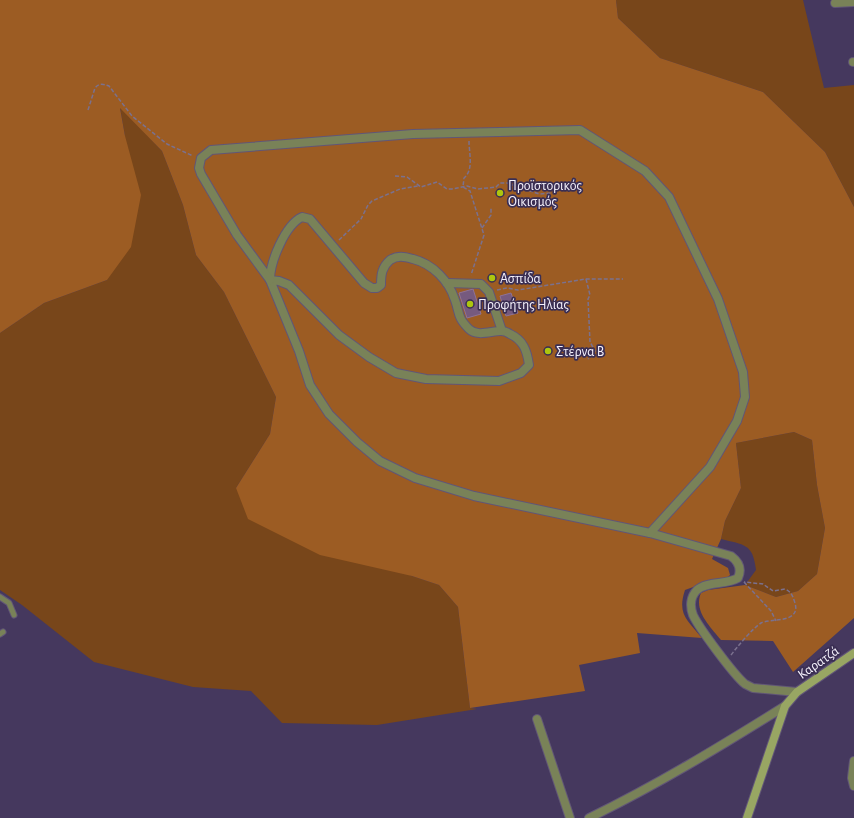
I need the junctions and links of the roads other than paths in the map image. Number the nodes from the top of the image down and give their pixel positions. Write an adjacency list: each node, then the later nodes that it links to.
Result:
1 (854, 2): 2 (street)
2 (835, 3)
3 (270, 280): 4 (street); 5 (street); 6 (street); 6 (street)
4 (447, 283): 5 (street); 5 (street)
5 (502, 331)
6 (650, 533): 10 (street)
7 (0, 597): 8 (lane)
8 (14, 615)
9 (854, 653): 10 (street, Καρατζά)
10 (797, 692): 11 (street, Καρατζά)
11 (785, 706): 16 (street); 17 (street)
12 (537, 719): 15 (street)
13 (854, 761): 14 (street)
14 (854, 786)
15 (570, 818)
16 (589, 818)
17 (747, 818)

